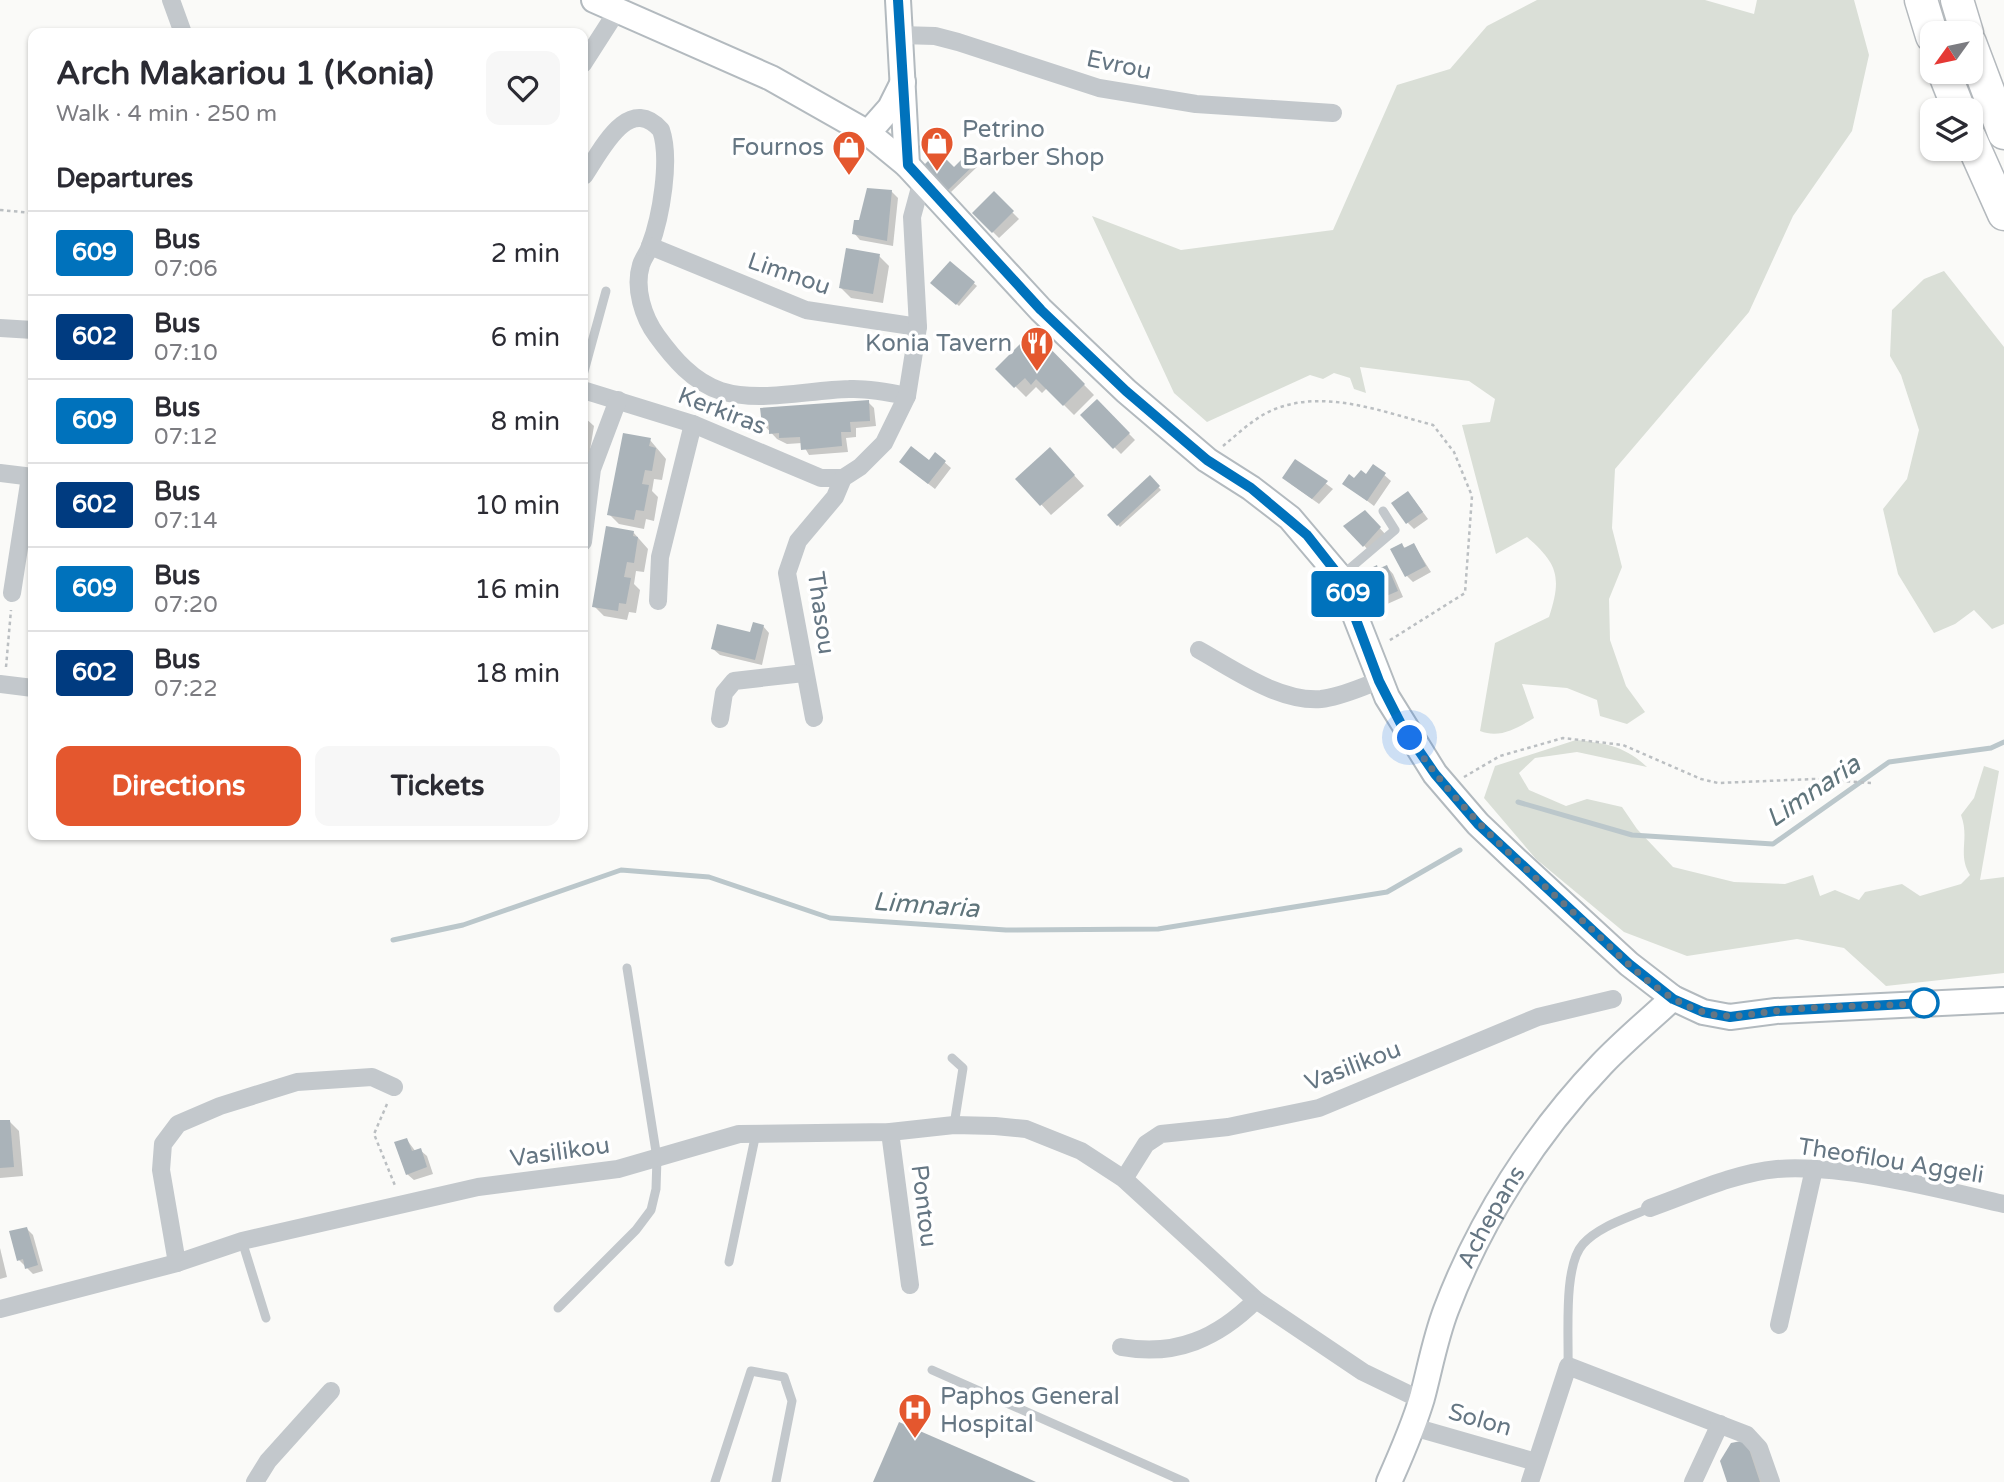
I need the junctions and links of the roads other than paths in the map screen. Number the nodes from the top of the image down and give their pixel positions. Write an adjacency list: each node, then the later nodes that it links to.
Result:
1 (171, 0): 9 (street)
2 (594, 0): 6 (main road)
3 (898, 0): 10 (main road)
4 (1921, 0): 7 (highway)
5 (1956, 0): 8 (highway)
6 (617, 11): 11 (street); 15 (main road)
7 (1927, 21)
8 (1963, 21)
9 (181, 28)
10 (900, 35): 13 (main road); 14 (street, Evrou)
11 (588, 56)
12 (1983, 77): 16 (highway)
13 (903, 82): 15 (main road); 19 (main road)
14 (1333, 113)
15 (868, 133): 19 (main road)
16 (2004, 133)
17 (1980, 161): 20 (highway)
18 (588, 170): 21 (street)
19 (915, 173): 23 (street, Thasou); 37 (main road)
20 (2004, 214)
21 (650, 246): 23 (street, Limnou); 28 (street)
22 (606, 291): 26 (lane)
23 (918, 327): 28 (street, Thasou)
24 (0, 328): 25 (street)
25 (28, 330)
26 (588, 357)
27 (588, 391): 29 (street, Kerkiras)
28 (907, 396): 34 (street, Thasou)
29 (618, 400): 30 (street, Kerkiras); 31 (street)
30 (693, 424): 34 (street, Kerkiras); 39 (street)
31 (588, 467)
32 (0, 473): 33 (street)
33 (28, 476)
34 (843, 478): 41 (street, Thasou)
35 (28, 500): 38 (street)
36 (1383, 511): 37 (lane)
37 (1340, 577): 42 (main road)
38 (12, 593)
39 (658, 601)
40 (1199, 650): 42 (street)
41 (804, 673): 45 (street, Thasou); 46 (street)
42 (1379, 681): 49 (main road)
43 (2, 685): 44 (street)
44 (28, 688)
45 (814, 718)
46 (720, 719)
47 (627, 968): 56 (lane)
48 (1614, 999): 58 (street, Vasilikou)
49 (1673, 999): 50 (main road); 74 (main road, Achepans)
50 (2004, 1000)
51 (951, 1058): 53 (lane)
52 (394, 1087): 63 (street)
53 (954, 1125): 55 (street, Vasilikou); 58 (street, Vasilikou)
54 (757, 1132): 55 (street, Vasilikou); 56 (street, Vasilikou); 62 (lane)
55 (890, 1132): 64 (street, Pontou)
56 (657, 1158): 61 (street, Vasilikou); 67 (lane)
57 (1814, 1169): 59 (street, Theofilou Aggeli); 60 (street, Theofilou Aggeli); 69 (street)
58 (1124, 1179): 65 (street, Vasilikou)
59 (2004, 1204)
60 (1650, 1208): 71 (lane)
61 (242, 1241): 63 (street, Vasilikou); 68 (lane)
62 (729, 1262)
63 (177, 1263): 66 (street, Vasilikou)
64 (910, 1285)
65 (1256, 1300): 70 (street); 74 (street, Vasilikou)
66 (0, 1308)
67 (558, 1308)
68 (266, 1318)
69 (1779, 1325)
70 (1121, 1347)
71 (1568, 1366): 75 (street); 77 (street)
72 (932, 1370): 81 (lane)
73 (331, 1391): 78 (street)
74 (1421, 1400): 76 (main road, Achepans)
75 (1720, 1424): 84 (street); 85 (street)
76 (1410, 1426): 77 (street, Solon); 82 (main road, Achepans)
77 (1536, 1462): 83 (street)
78 (255, 1482)
79 (715, 1482): 80 (lane)
80 (776, 1482)
81 (1185, 1482)
82 (1389, 1482)
83 (1530, 1482)
84 (1693, 1482)
85 (1771, 1482)

